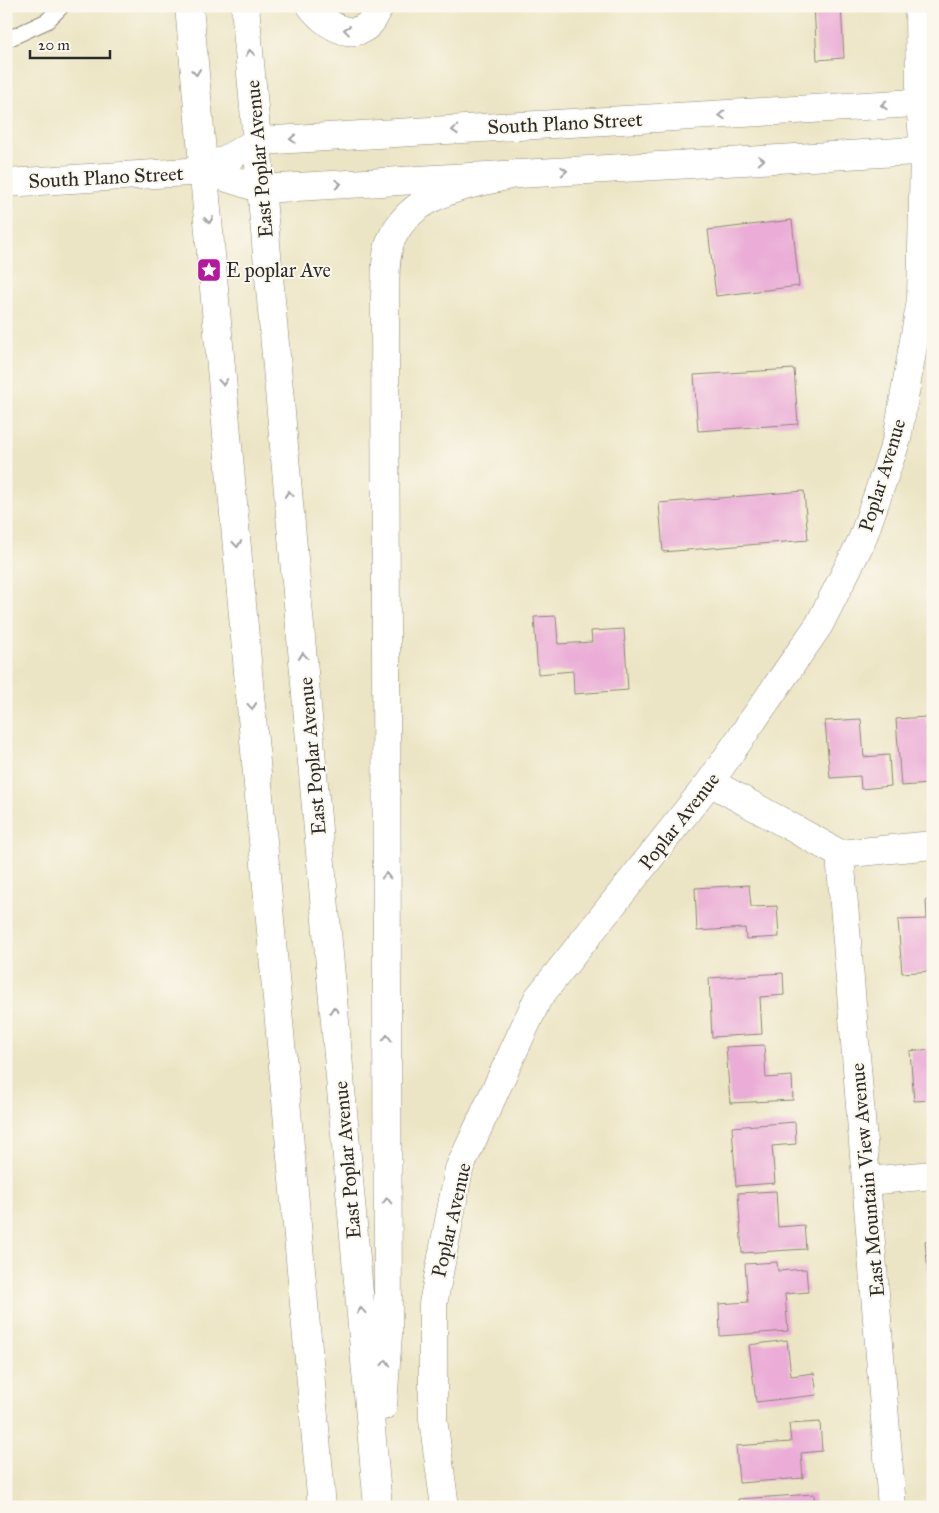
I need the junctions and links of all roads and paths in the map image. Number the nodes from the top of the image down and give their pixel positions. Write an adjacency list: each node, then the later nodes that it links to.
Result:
1 (62, 6): 7 (lane)
2 (189, 6): 10 (main road, one-way to 10)
3 (245, 6): 9 (main road, East Poplar Avenue, one-way to 3)
4 (311, 6): 5 (main road, one-way to 4)
5 (379, 6)
6 (919, 6): 8 (main road, Poplar Avenue)
7 (6, 40)
8 (926, 127): 9 (main road, South Plano Street, one-way to 9); 11 (main road, South Plano Street, one-way to 8); 14 (main road, Poplar Avenue)
9 (258, 141): 10 (main road, South Plano Street); 13 (main road, East Poplar Avenue)
10 (205, 171): 12 (main road, South Plano Street); 13 (main road, South Plano Street); 20 (main road, one-way to 20)
11 (515, 174): 13 (main road, South Plano Street, one-way to 11); 19 (main road, one-way to 11)
12 (6, 183)
13 (262, 189): 19 (main road, East Poplar Avenue, one-way to 13)
14 (710, 782): 16 (main road); 21 (main road, Poplar Avenue)
15 (933, 845): 16 (main road)
16 (840, 854): 18 (main road, East Mountain View Avenue)
17 (933, 1175): 18 (main road)
18 (867, 1181): 22 (main road, East Mountain View Avenue)
19 (378, 1503)
20 (322, 1507)
21 (445, 1507)
22 (892, 1507)

